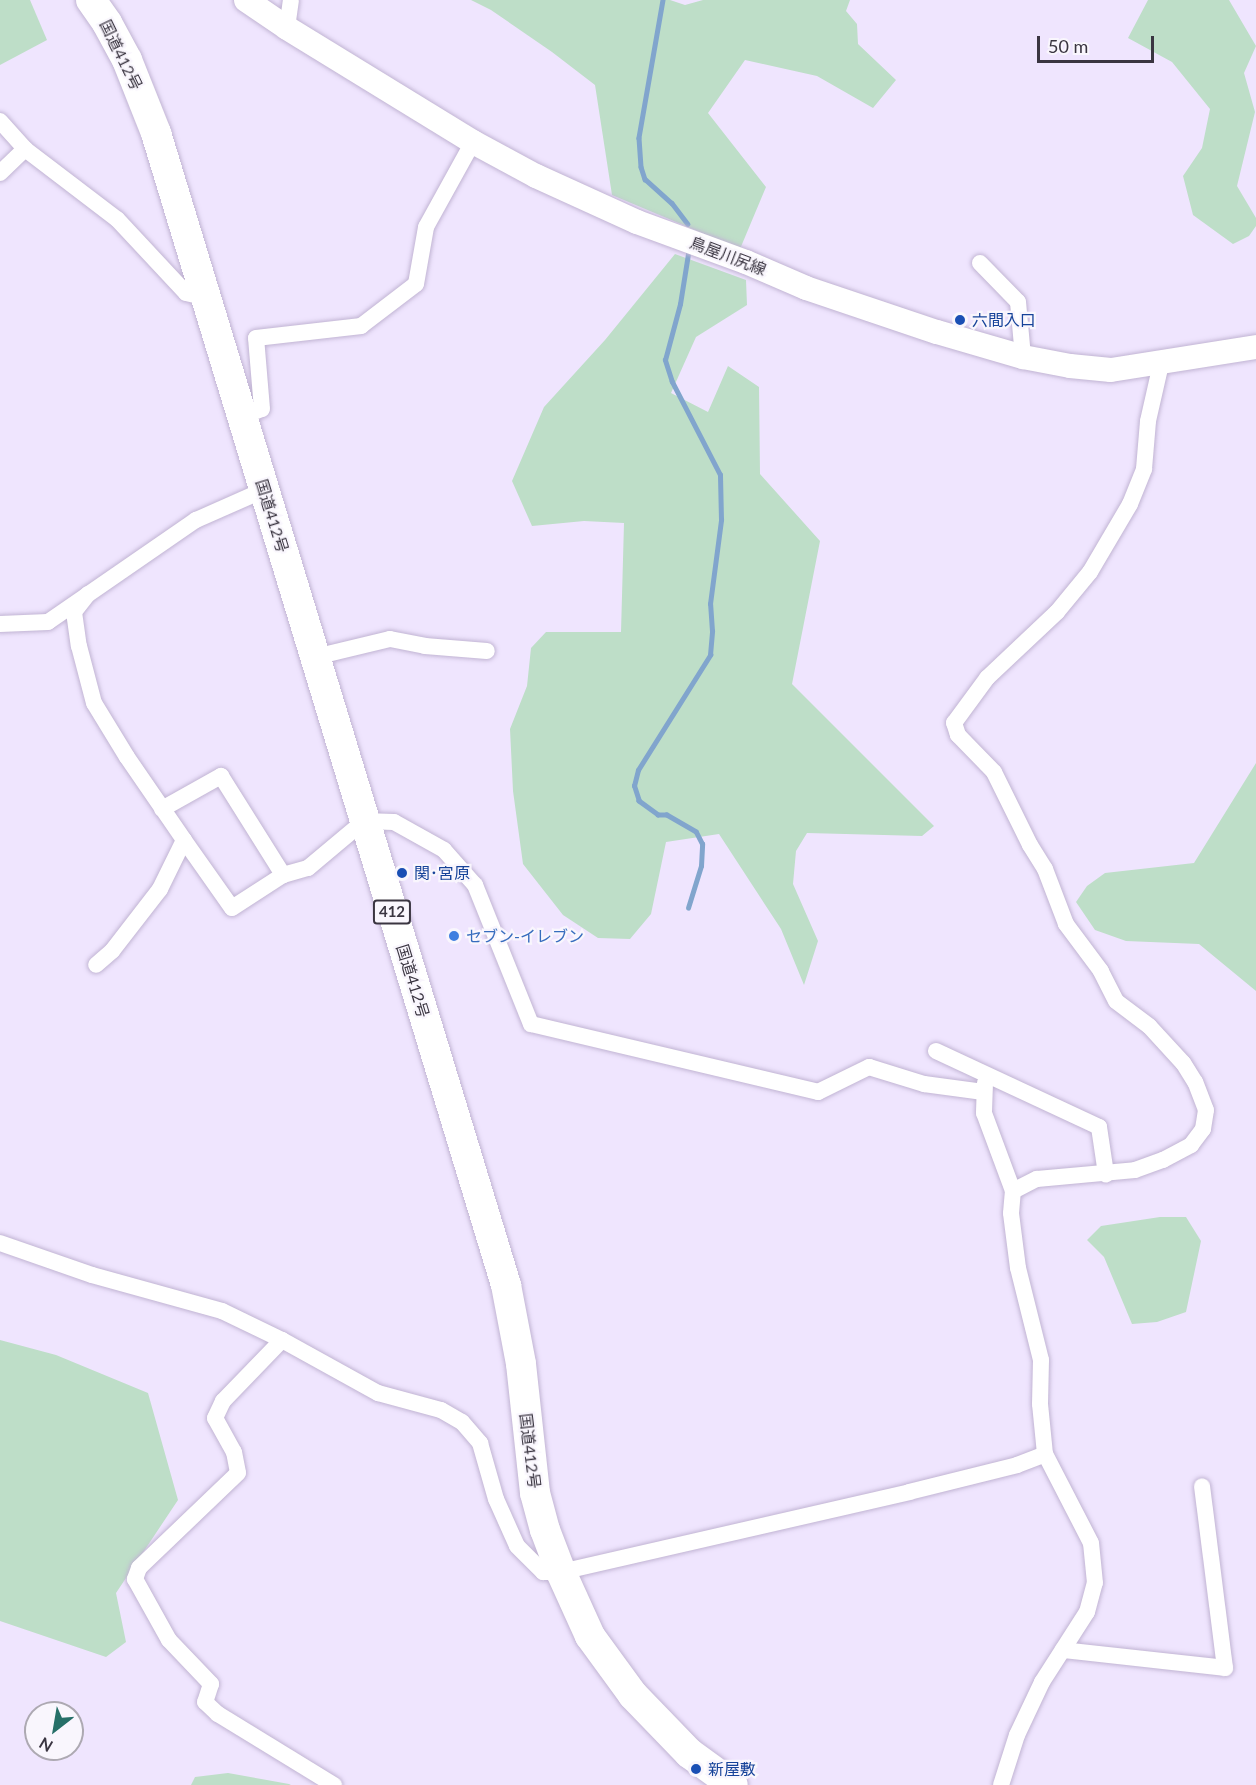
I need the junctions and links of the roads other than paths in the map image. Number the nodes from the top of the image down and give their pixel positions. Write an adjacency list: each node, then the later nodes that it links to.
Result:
1 (91, 0): 10 (highway, 国道412号 / 412)
2 (246, 0): 4 (main road, 鳥屋川尻線)
3 (291, 0): 4 (street)
4 (287, 28): 6 (main road, 鳥屋川尻線)
5 (0, 121): 7 (street)
6 (473, 142): 12 (main road, 鳥屋川尻線); 14 (street)
7 (25, 149): 8 (street); 10 (street)
8 (0, 173)
9 (980, 263): 12 (street)
10 (207, 298): 14 (highway, 国道412号 / 412)
11 (1256, 347): 13 (main road, 鳥屋川尻線)
12 (1023, 357): 13 (main road, 鳥屋川尻線)
13 (1161, 364): 28 (street)
14 (241, 417): 15 (highway, 国道412号 / 412)
15 (264, 490): 16 (street); 19 (highway, 国道412号 / 412)
16 (88, 594): 17 (street); 20 (street)
17 (0, 624)
18 (487, 651): 19 (street)
19 (315, 657): 21 (highway, 国道412号 / 412)
20 (162, 809): 22 (street); 23 (street)
21 (364, 821): 23 (street); 27 (street); 34 (highway, 国道412号 / 412)
22 (183, 840): 23 (street); 24 (street)
23 (283, 875)
24 (96, 965)
25 (936, 1051): 26 (street)
26 (987, 1075): 27 (street); 28 (street)
27 (983, 1092): 29 (street)
28 (1107, 1174): 29 (street)
29 (1013, 1191): 32 (street)
30 (0, 1243): 31 (street)
31 (282, 1340): 34 (street); 36 (street)
32 (1045, 1454): 34 (street); 35 (street)
33 (1202, 1486): 35 (street)
34 (561, 1572): 37 (highway, 国道412号 / 412)
35 (1063, 1650): 38 (street)
36 (334, 1785)
37 (734, 1785)
38 (1001, 1785)

